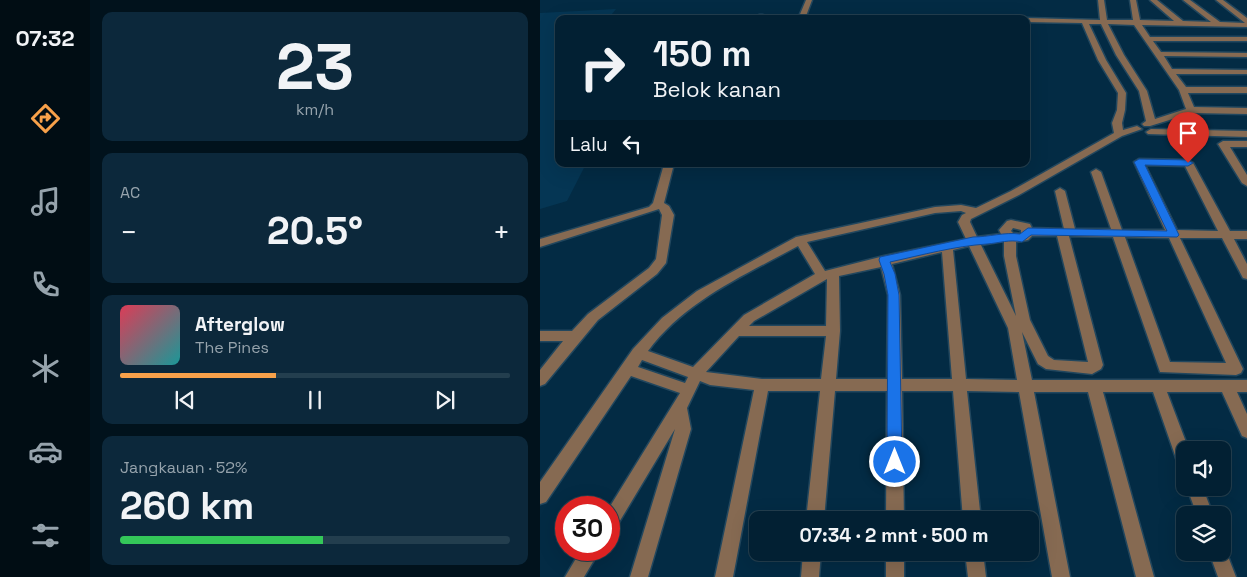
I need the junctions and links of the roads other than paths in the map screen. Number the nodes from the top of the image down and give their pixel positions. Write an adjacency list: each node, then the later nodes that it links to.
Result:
1 (809, 0): 8 (street)
2 (1101, 0): 11 (street)
3 (1133, 0): 7 (street)
4 (1153, 0): 15 (street)
5 (1186, 0): 16 (street)
6 (1219, 0): 13 (street)
7 (1136, 14): 12 (street); 14 (street)
8 (803, 15)
9 (1030, 20): 10 (street)
10 (1083, 22): 11 (street); 28 (street)
11 (1104, 23): 12 (street); 27 (street)
12 (1137, 23): 14 (street); 17 (street)
13 (1247, 23): 16 (street)
14 (1148, 24): 15 (street)
15 (1182, 24): 16 (street)
16 (1218, 24)
17 (1147, 39): 18 (street); 19 (street)
18 (1247, 39)
19 (1158, 54): 20 (street); 21 (street)
20 (1247, 55)
21 (1169, 72): 22 (street); 23 (street)
22 (1247, 72)
23 (1183, 90): 24 (street); 25 (street)
24 (1247, 90)
25 (1191, 110): 26 (street); 27 (street)
26 (1247, 111)
27 (1146, 127): 28 (street); 29 (street)
28 (1119, 134): 36 (street)
29 (1247, 134)
30 (1247, 144): 33 (street)
31 (668, 167): 35 (street)
32 (1096, 172): 38 (street)
33 (1247, 183)
34 (1060, 191): 37 (street)
35 (658, 204): 45 (street); 53 (street)
36 (978, 212): 43 (street); 44 (street)
37 (1066, 232): 38 (street); 39 (street); 39 (street)
38 (1116, 233): 40 (street); 40 (street)
39 (1008, 234): 44 (street)
40 (1173, 235): 41 (street); 41 (street)
41 (1226, 235): 42 (street); 49 (street)
42 (1247, 236)
43 (800, 240): 48 (street); 54 (street)
44 (973, 241): 46 (street); 62 (street)
45 (540, 243)
46 (947, 247): 47 (street); 61 (street)
47 (884, 260): 48 (street); 60 (street)
48 (827, 274): 50 (street); 51 (street)
49 (1247, 275)
50 (735, 331): 51 (street); 56 (street)
51 (833, 331): 59 (street)
52 (540, 336): 53 (street)
53 (574, 336): 57 (street)
54 (638, 353): 55 (street); 56 (street)
55 (627, 369): 67 (street); 71 (street)
56 (696, 374): 58 (street); 67 (street)
57 (540, 380)
58 (762, 385): 59 (street); 83 (street)
59 (827, 386): 60 (street); 73 (street)
60 (894, 386): 61 (street); 74 (street)
61 (960, 386): 62 (street); 75 (street)
62 (1027, 386): 63 (street); 87 (street)
63 (1094, 386): 64 (street); 88 (street)
64 (1158, 386): 65 (street); 70 (street)
65 (1227, 386): 66 (street); 69 (street)
66 (1247, 386)
67 (688, 390): 68 (street)
68 (680, 408): 72 (street); 82 (street)
69 (1247, 431)
70 (1178, 441)
71 (540, 496)
72 (620, 505)
73 (816, 511)
74 (895, 511)
75 (971, 511)
76 (584, 561): 81 (street)
77 (811, 561): 84 (street)
78 (895, 561): 85 (street)
79 (975, 561): 86 (street)
80 (1221, 561): 89 (street)
81 (574, 577)
82 (639, 577)
83 (724, 577)
84 (810, 577)
85 (895, 577)
86 (977, 577)
87 (1061, 577)
88 (1145, 577)
89 (1227, 577)

